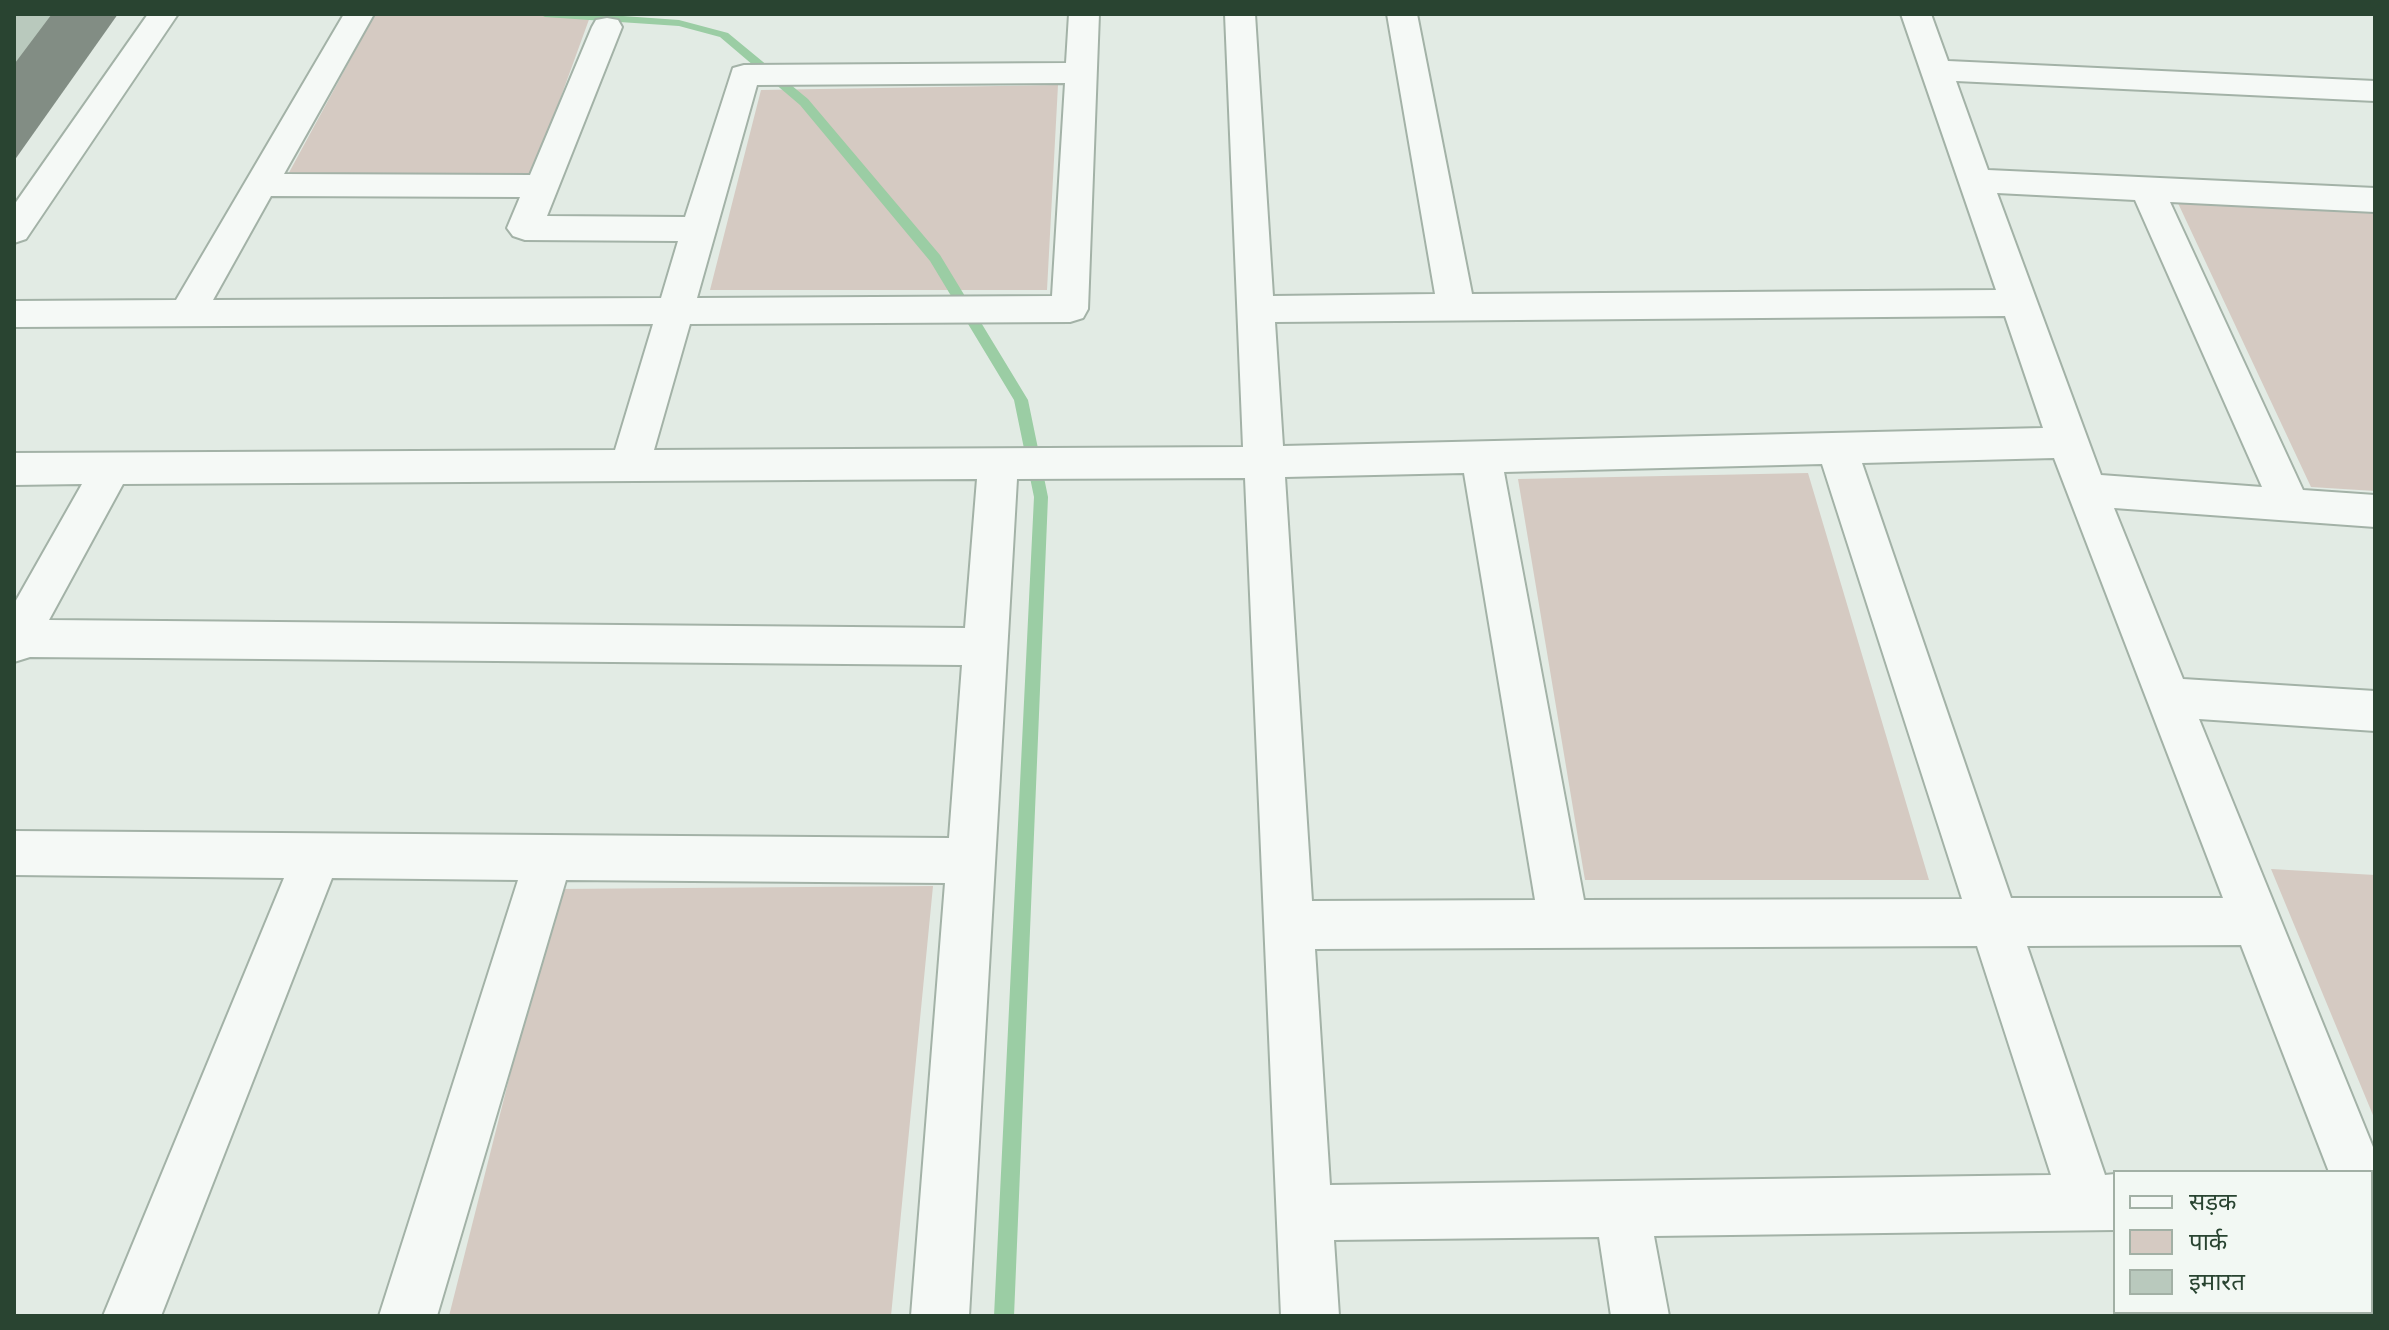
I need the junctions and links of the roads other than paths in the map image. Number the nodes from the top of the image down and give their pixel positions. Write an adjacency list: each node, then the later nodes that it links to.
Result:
1 (163, 14): 17 (street)
2 (359, 14): 12 (street)
3 (1084, 14): 9 (street)
4 (1240, 14): 20 (street)
5 (1402, 14): 19 (street)
6 (1916, 14): 8 (street)
7 (607, 27): 13 (street)
8 (1936, 70): 10 (street); 11 (street)
9 (1081, 73): 16 (street); 21 (street)
10 (2375, 91)
11 (1975, 181): 14 (street); 18 (street)
12 (263, 185): 13 (street); 22 (street)
13 (541, 186): 16 (street)
14 (2147, 189): 15 (street); 33 (street)
15 (2375, 200)
16 (699, 229): 21 (street)
17 (14, 231)
18 (2019, 303): 19 (street); 24 (street)
19 (1456, 308): 20 (street)
20 (1256, 309): 27 (street)
21 (675, 311): 22 (street); 29 (street)
22 (187, 313): 23 (street)
23 (14, 314)
24 (2068, 443): 25 (street); 32 (street)
25 (1837, 448): 26 (street); 44 (street)
26 (1481, 457): 27 (street); 45 (street)
27 (1264, 462): 28 (street); 46 (street)
28 (1007, 464): 29 (street); 36 (street)
29 (630, 466): 31 (street)
30 (14, 469): 31 (street)
31 (111, 469): 35 (street)
32 (2087, 490): 33 (street); 37 (street)
33 (2290, 505): 34 (street)
34 (2375, 511)
35 (16, 641): 36 (street)
36 (985, 647): 42 (street)
37 (2169, 697): 38 (street); 43 (street)
38 (2375, 711)
39 (14, 853): 40 (street)
40 (317, 855): 41 (street); 51 (street)
41 (549, 858): 42 (street); 52 (street)
42 (971, 861): 53 (street)
43 (2258, 921): 44 (street); 47 (street)
44 (1993, 922): 45 (street); 48 (street)
45 (1564, 924): 46 (street)
46 (1289, 925): 50 (street)
47 (2355, 1170)
48 (2101, 1202): 49 (street)
49 (1622, 1209): 50 (street); 55 (street)
50 (1304, 1213): 54 (street)
51 (132, 1316)
52 (408, 1316)
53 (940, 1316)
54 (1310, 1316)
55 (1640, 1316)

